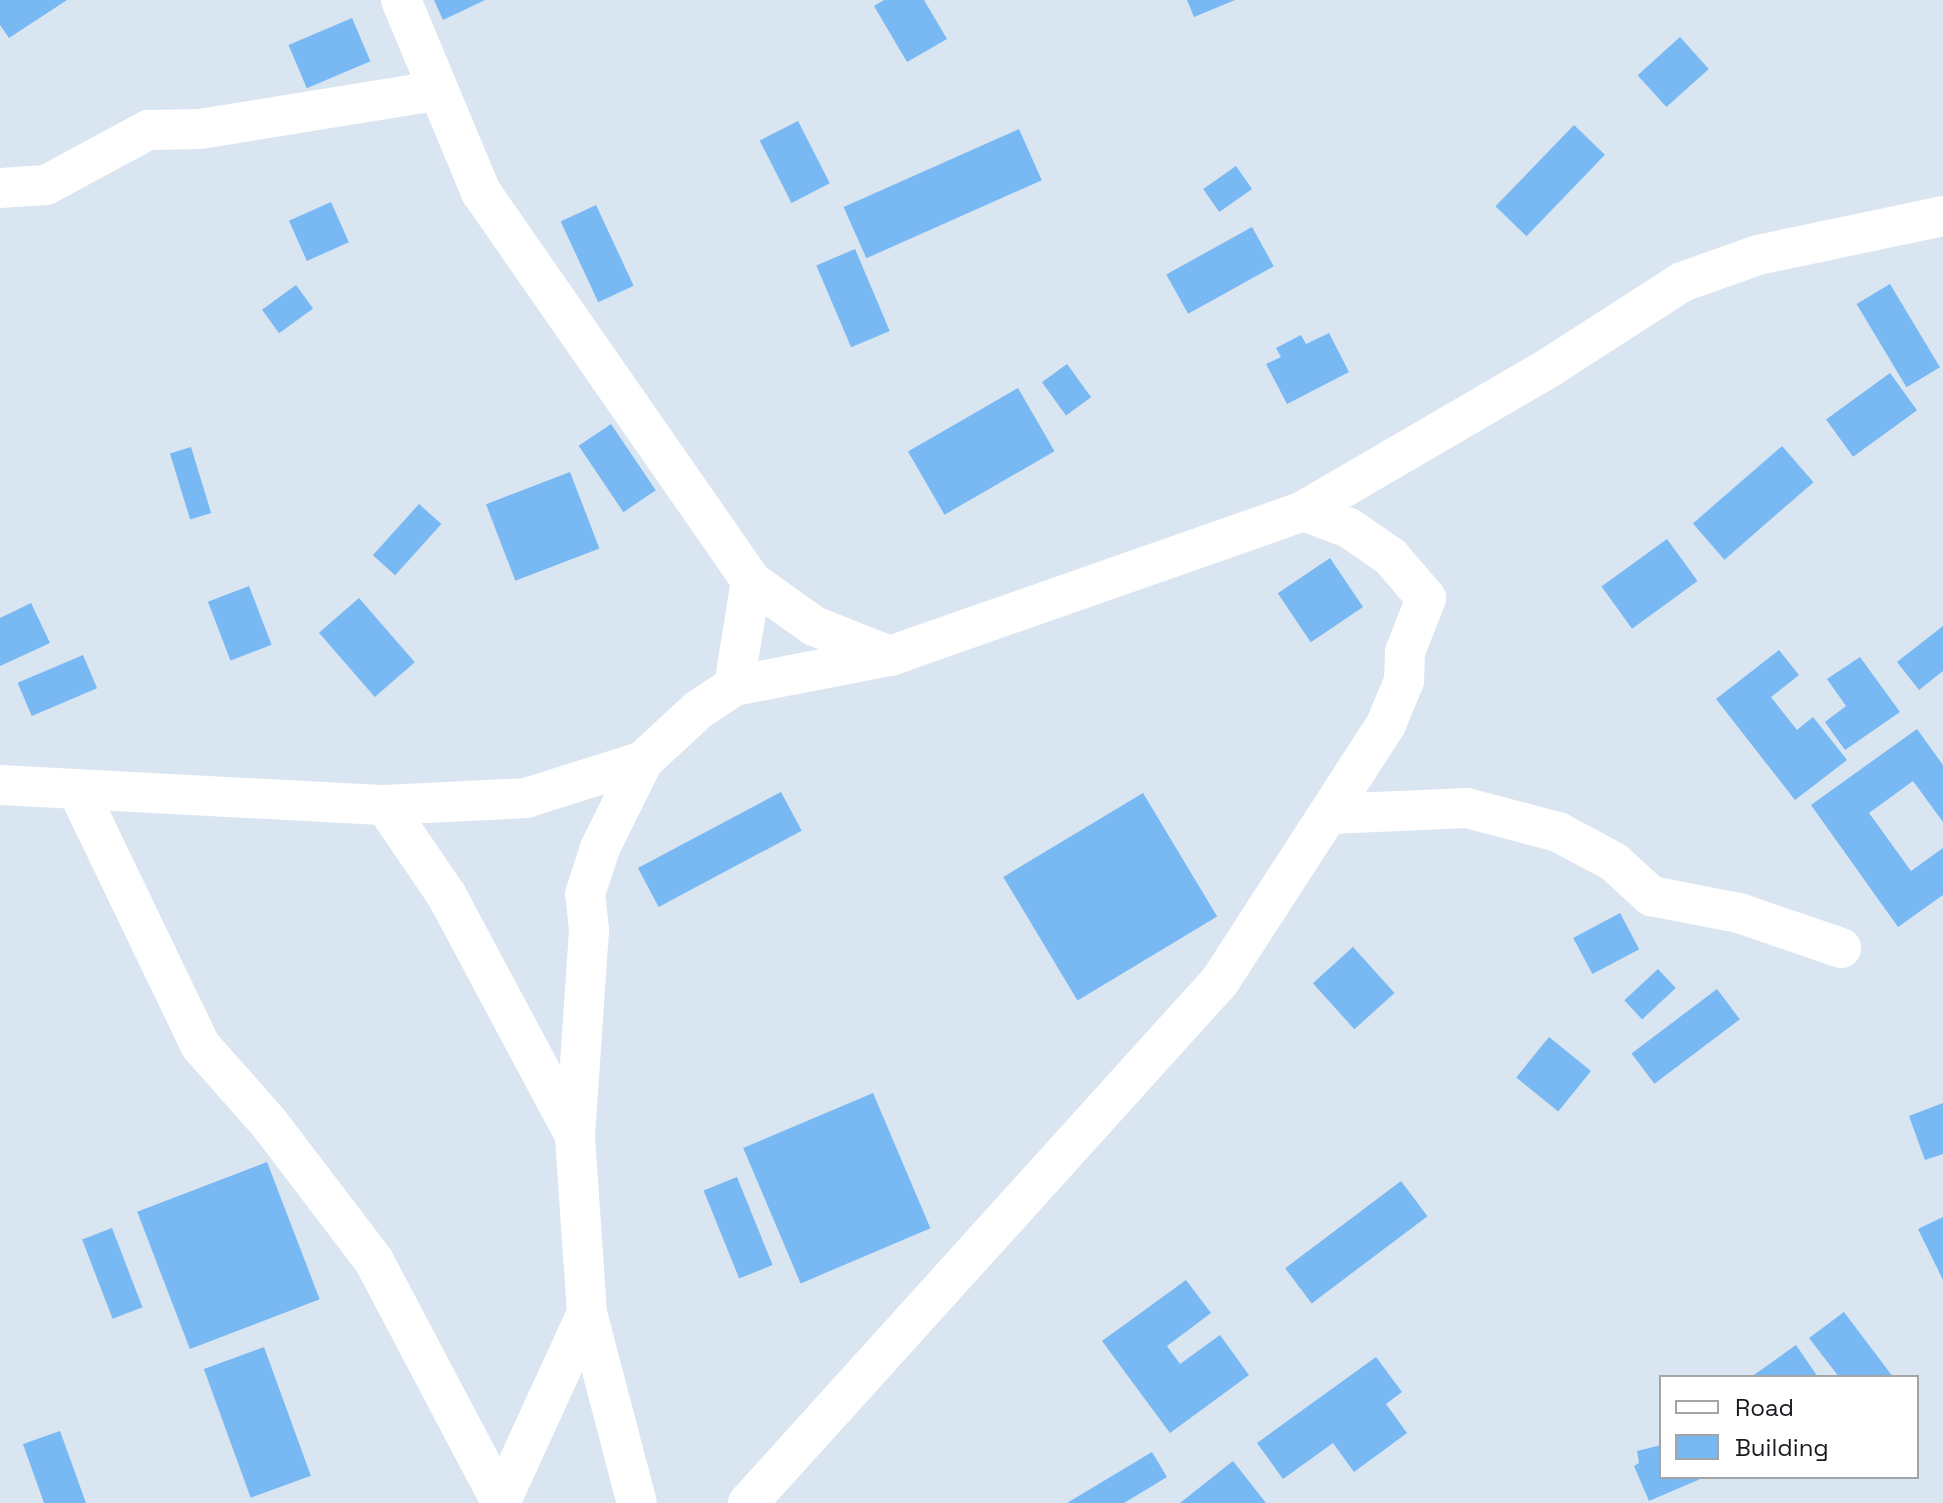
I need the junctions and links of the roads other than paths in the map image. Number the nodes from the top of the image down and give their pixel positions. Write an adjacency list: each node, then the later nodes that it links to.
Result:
1 (401, 0): 2 (street)
2 (435, 91): 3 (street); 6 (street)
3 (0, 188)
4 (1943, 216): 5 (street)
5 (1303, 511): 7 (street); 13 (street)
6 (751, 581): 7 (street); 8 (street)
7 (890, 656): 8 (street)
8 (734, 686): 9 (street)
9 (643, 761): 12 (street); 15 (street)
10 (0, 785): 11 (street)
11 (77, 789): 12 (street); 17 (street)
12 (385, 805): 15 (street)
13 (1330, 814): 14 (street); 19 (street)
14 (1841, 948)
15 (575, 1136): 16 (street)
16 (587, 1313): 17 (street); 18 (street)
17 (500, 1502)
18 (637, 1503)
19 (748, 1503)

